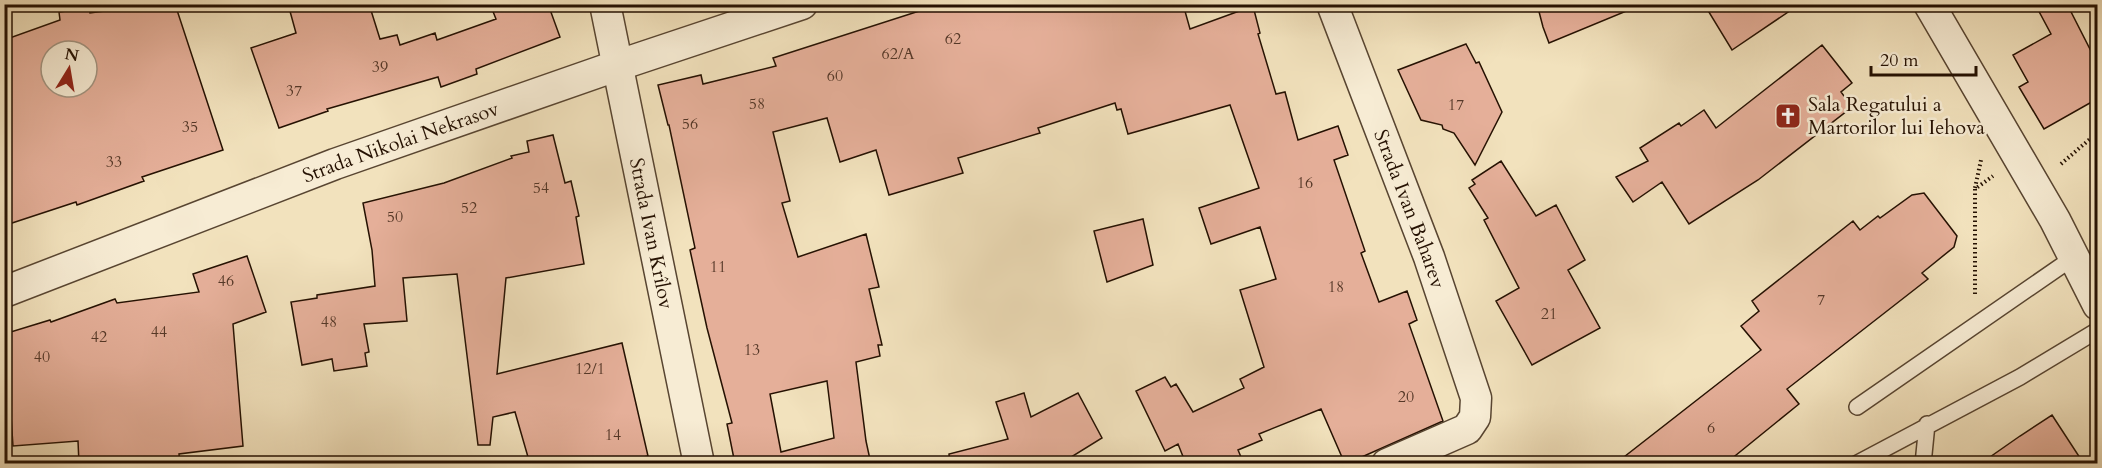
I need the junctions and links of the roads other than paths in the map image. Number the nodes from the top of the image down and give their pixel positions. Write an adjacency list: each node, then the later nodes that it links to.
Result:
1 (605, 4): 5 (street, Strada Ivan Krîlov)
2 (802, 4): 5 (street, Strada Nikolai Nekrasov)
3 (1332, 4): 13 (street, Strada Ivan Baharev)
4 (1929, 4): 6 (street)
5 (616, 66): 7 (street, Strada Nikolai Nekrasov); 12 (street, Strada Ivan Krîlov)
6 (2074, 257): 8 (street); 10 (lane)
7 (4, 292)
8 (2097, 304)
9 (2097, 330): 11 (lane)
10 (1857, 406)
11 (1927, 424): 14 (lane); 15 (lane)
12 (699, 464)
13 (1387, 464)
14 (1856, 464)
15 (1923, 464)

